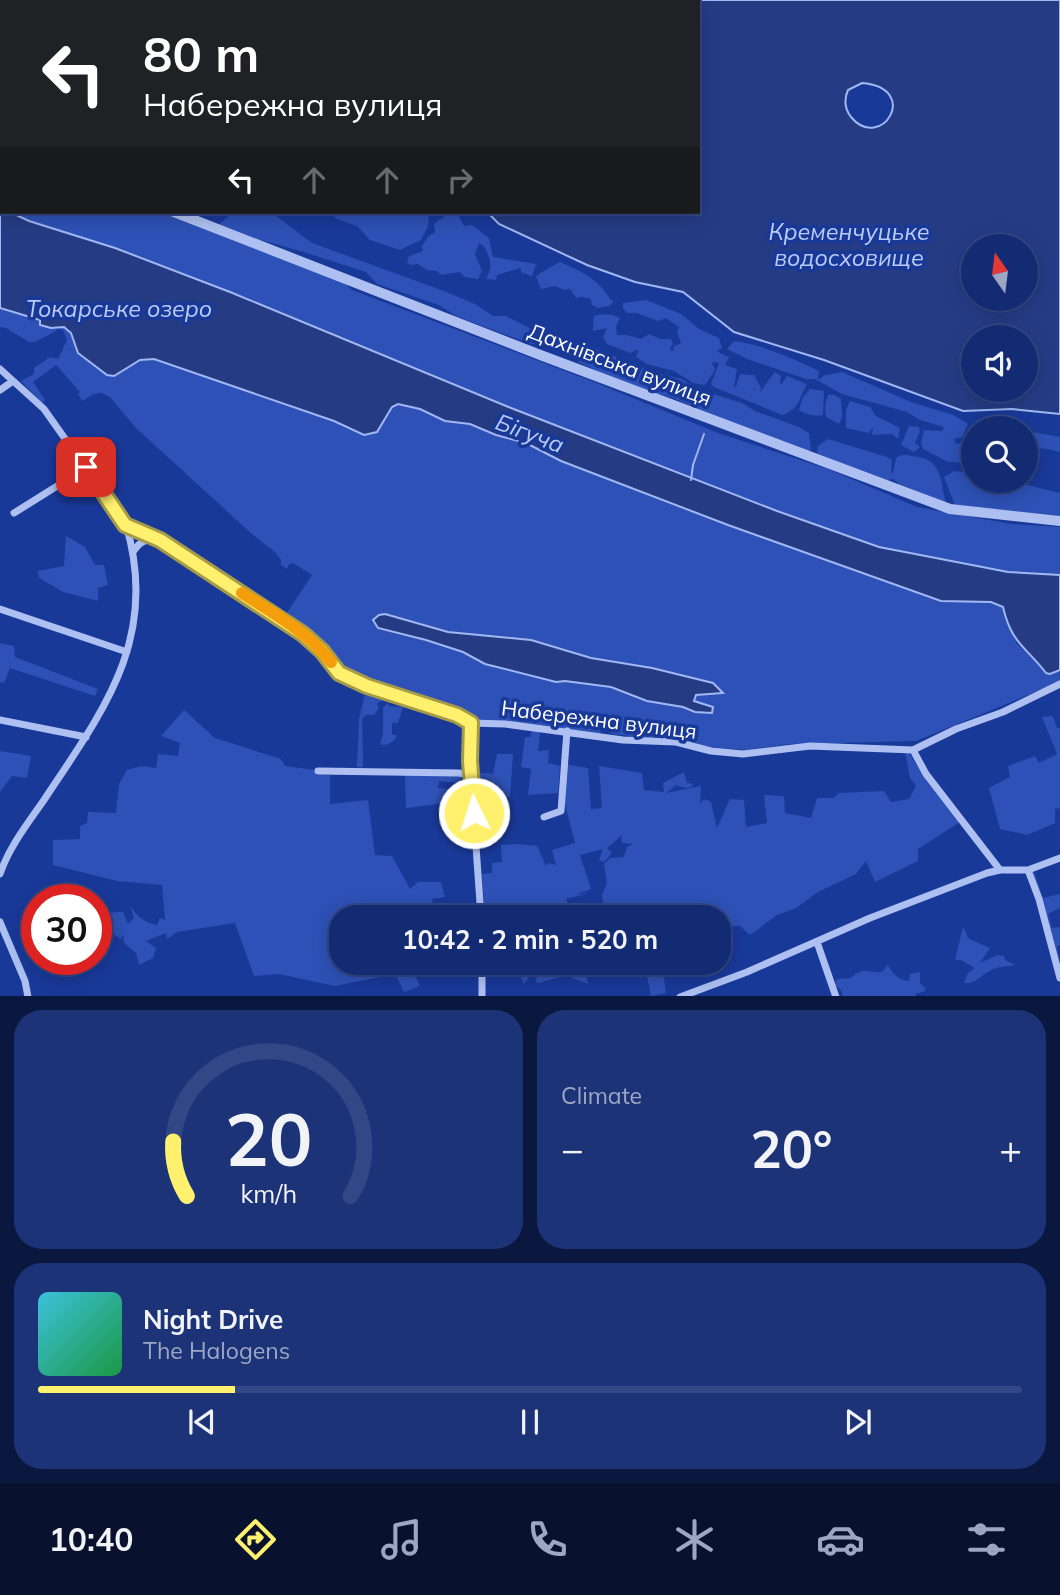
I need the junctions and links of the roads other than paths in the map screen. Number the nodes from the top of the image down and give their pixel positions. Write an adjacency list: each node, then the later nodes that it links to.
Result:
1 (179, 214): 7 (street, Дахнівська вулиця)
2 (0, 369): 3 (street)
3 (13, 381): 4 (street); 5 (street)
4 (0, 390)
5 (86, 467): 6 (street); 8 (street)
6 (15, 513)
7 (1060, 521)
8 (125, 525): 9 (street, Набережна вулиця); 10 (street)
9 (157, 538): 10 (street); 15 (street, Набережна вулиця)
10 (133, 553): 12 (street)
11 (0, 609): 12 (street)
12 (127, 652): 17 (street)
13 (1060, 684): 18 (street, Набережна вулиця)
14 (0, 720): 17 (street)
15 (471, 723): 16 (street, Набережна вулиця); 20 (street)
16 (566, 731): 18 (street, Набережна вулиця); 21 (street)
17 (86, 737): 25 (street)
18 (913, 750): 23 (street)
19 (318, 771): 20 (street)
20 (472, 775): 26 (street)
21 (544, 817)
22 (1060, 858): 24 (street)
23 (1000, 870): 24 (street); 28 (street)
24 (1028, 870): 30 (street)
25 (0, 874)
26 (480, 905)
27 (0, 922): 31 (street)
28 (817, 942): 33 (street); 34 (street)
29 (482, 975): 32 (street)
30 (1060, 978)
31 (28, 996)
32 (482, 996)
33 (680, 996)
34 (836, 996)

